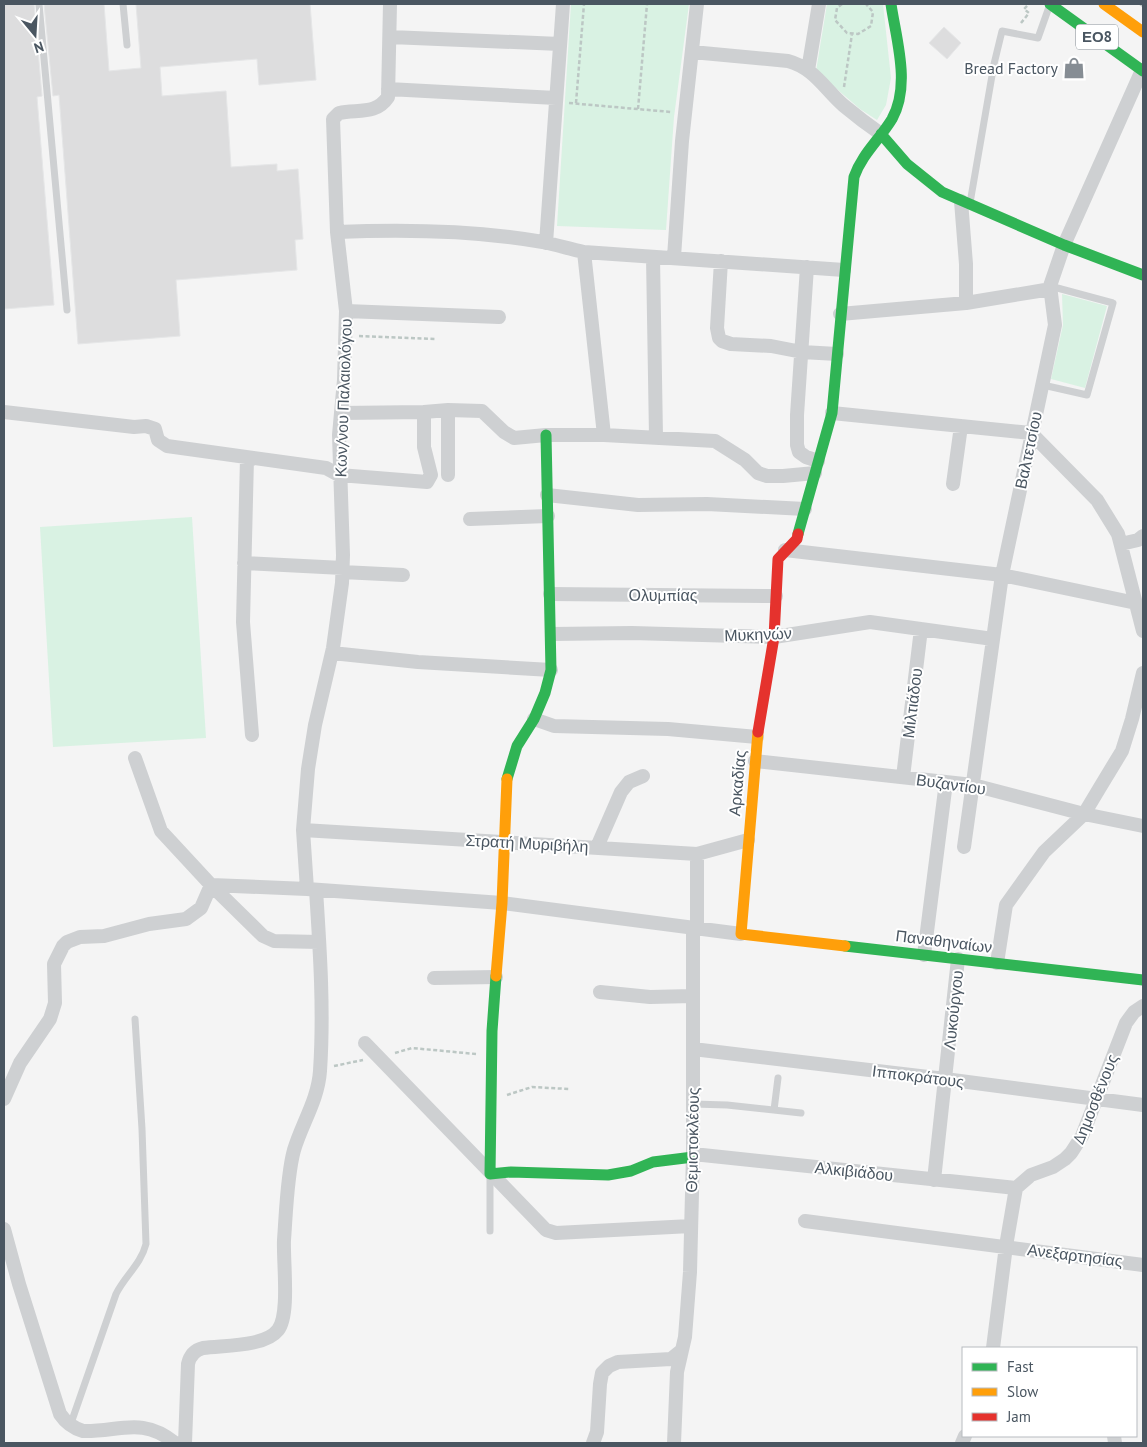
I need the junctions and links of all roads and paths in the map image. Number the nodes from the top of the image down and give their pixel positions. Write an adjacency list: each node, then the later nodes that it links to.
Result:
1 (39, 4): 46 (lane)
2 (122, 4): 22 (lane)
3 (390, 4): 20 (street, Κων/νου Παλαιολόγου)
4 (563, 4): 21 (street)
5 (584, 4): 28 (path)
6 (647, 4): 30 (path)
7 (697, 4): 23 (street)
8 (819, 4): 24 (street)
9 (842, 4): 19 (path)
10 (866, 4): 19 (path)
11 (891, 4): 32 (main road, Αρκαδίας)
12 (1029, 4): 17 (path)
13 (1050, 4): 25 (main road, ΕΟ8); 33 (lane)
14 (1104, 4): 18 (main road, ΕΟ8)
15 (1140, 4): 16 (path)
16 (1143, 6)
17 (1029, 13)
18 (1143, 32)
19 (852, 34): 29 (path)
20 (390, 36): 21 (street); 26 (street, Κων/νου Παλαιολόγου)
21 (560, 44): 27 (street)
22 (127, 45)
23 (692, 52): 24 (street); 31 (street)
24 (808, 70): 29 (street)
25 (1142, 70): 36 (street, Βαλτετσίου)
26 (388, 89): 27 (street); 34 (street, Κων/νου Παλαιολόγου)
27 (556, 100): 28 (path); 35 (street)
28 (576, 103): 30 (path)
29 (842, 103): 32 (street)
30 (638, 109): 31 (path)
31 (685, 114): 39 (street)
32 (881, 134): 33 (main road); 42 (main road, Αρκαδίας)
33 (965, 202): 36 (main road); 45 (street)
34 (337, 232): 35 (street); 47 (street, Κων/νου Παλαιολόγου)
35 (546, 243): 37 (street)
36 (1064, 245): 43 (main road); 44 (street, Βαλτετσίου)
37 (584, 252): 38 (street); 62 (street)
38 (653, 257): 39 (street); 64 (street)
39 (674, 258): 40 (street)
40 (721, 261): 41 (street); 52 (street)
41 (807, 268): 42 (street); 52 (street)
42 (844, 270): 48 (main road, Αρκαδίας)
43 (1143, 275)
44 (1050, 287): 45 (street); 54 (street, Βαλτετσίου); 54 (lane)
45 (966, 302): 48 (street)
46 (67, 310)
47 (346, 311): 49 (street); 50 (street, Κων/νου Παλαιολόγου)
48 (840, 314): 53 (main road, Αρκαδίας)
49 (499, 317)
50 (345, 335): 51 (path); 57 (street, Κων/νου Παλαιολόγου)
51 (435, 339)
52 (802, 352): 53 (street); 66 (street)
53 (837, 354): 59 (main road, Αρκαδίας)
54 (1043, 384): 61 (street, Βαλτετσίου)
55 (448, 410): 58 (street); 63 (street); 68 (street)
56 (4, 412): 65 (street)
57 (341, 412): 58 (street); 67 (street, Κων/νου Παλαιολόγου)
58 (424, 412): 67 (street)
59 (832, 413): 60 (street); 66 (main road, Αρκαδίας)
60 (961, 426): 61 (street); 69 (street)
61 (1031, 433): 75 (street); 80 (street, Βαλτετσίου)
62 (604, 435): 63 (street); 64 (street)
63 (546, 436): 70 (main road)
64 (656, 437): 66 (street)
65 (247, 458): 67 (street); 77 (street)
66 (817, 467): 71 (main road, Αρκαδίας)
67 (339, 475): 78 (street, Κων/νου Παλαιολόγου)
68 (448, 475)
69 (953, 484)
70 (548, 495): 71 (street); 72 (main road)
71 (805, 509): 76 (main road, Αρκαδίας)
72 (548, 516): 73 (street); 81 (main road)
73 (470, 519)
74 (1141, 539): 75 (street)
75 (1121, 544): 83 (street)
76 (785, 550): 80 (street); 82 (main road, Αρκαδίας)
77 (244, 564): 78 (street); 94 (street)
78 (342, 570): 79 (street); 89 (street, Κων/νου Παλαιολόγου)
79 (403, 574)
80 (1002, 575): 83 (street); 88 (street, Βαλτετσίου)
81 (550, 594): 82 (street, Ολυμπίας); 86 (main road)
82 (776, 596): 87 (main road, Αρκαδίας)
83 (1136, 603): 85 (street)
84 (921, 629): 87 (street, Μυκηνών); 88 (street, Μυκηνών); 99 (street, Μιλτιάδου)
85 (1143, 631)
86 (552, 634): 87 (street, Μυκηνών); 90 (main road)
87 (774, 637): 95 (main road, Αρκαδίας)
88 (993, 639): 101 (street, Βαλτετσίου)
89 (332, 653): 90 (street); 104 (street, Κων/νου Παλαιολόγου)
90 (551, 670): 93 (main road)
91 (1143, 673): 92 (street)
92 (1141, 694): 102 (street)
93 (534, 719): 95 (street); 106 (main road)
94 (252, 735)
95 (757, 737): 97 (main road, Αρκαδίας)
96 (135, 758): 110 (street)
97 (755, 761): 99 (street, Βυζαντίου); 105 (main road, Αρκαδίας)
98 (643, 776): 107 (street)
99 (903, 778): 100 (street, Βυζαντίου)
100 (946, 782): 101 (street, Βυζαντίου); 116 (street)
101 (973, 785): 102 (street, Βυζαντίου); 108 (street, Βαλτετσίου)
102 (1084, 814): 103 (street, Βυζαντίου); 118 (street)
103 (1143, 826)
104 (303, 830): 106 (street, Στρατή Μυριβήλη); 111 (street, Κων/νου Παλαιολόγου)
105 (748, 840): 109 (street, Στρατή Μυριβήλη); 114 (main road, Αρκαδίας)
106 (504, 842): 107 (street, Στρατή Μυριβήλη); 112 (main road)
107 (597, 847): 109 (street, Στρατή Μυριβήλη)
108 (964, 847)
109 (698, 854): 113 (street, Θεμιστοκλέους)
110 (211, 886): 111 (street); 115 (street); 133 (street)
111 (311, 890): 112 (street); 115 (street, Κων/νου Παλαιολόγου)
112 (502, 903): 113 (street); 120 (main road)
113 (695, 928): 114 (street); 123 (street, Θεμιστοκλέους)
114 (740, 934): 116 (main road, Παναθηναίων)
115 (319, 942): 154 (street, Κων/νου Παλαιολόγου)
116 (924, 955): 117 (main road, Παναθηναίων)
117 (958, 959): 118 (main road, Παναθηναίων); 131 (street, Λυκούργου)
118 (997, 963): 121 (main road, Παναθηναίων)
119 (434, 978): 120 (street)
120 (496, 978): 129 (main road)
121 (1143, 980)
122 (600, 992): 123 (street)
123 (693, 996): 128 (street, Θεμιστοκλέους)
124 (1143, 1006): 134 (street, Δημοσθένους)
125 (135, 1019): 152 (lane)
126 (365, 1043): 141 (street)
127 (412, 1048): 129 (path)
128 (693, 1049): 131 (street, Ιπποκράτους); 136 (street, Θεμιστοκλέους)
129 (491, 1055): 135 (main road)
130 (778, 1078): 138 (lane)
131 (945, 1079): 134 (street, Ιπποκράτους); 142 (street, Λυκούργου)
132 (569, 1089): 135 (path)
133 (4, 1099)
134 (1096, 1099): 137 (street, Ιπποκράτους); 143 (street, Δημοσθένους)
135 (491, 1101): 141 (main road)
136 (693, 1104): 138 (lane); 140 (street, Θεμιστοκλέους)
137 (1143, 1105)
138 (774, 1110): 139 (lane)
139 (801, 1113)
140 (693, 1156): 141 (main road, Αλκιβιάδου); 142 (street, Αλκιβιάδου); 145 (street, Θεμιστοκλέους)
141 (490, 1174): 145 (street); 147 (lane)
142 (934, 1180): 143 (street, Αλκιβιάδου)
143 (1016, 1188): 148 (street)
144 (805, 1221): 148 (street, Ανεξαρτησίας)
145 (690, 1226): 151 (street, Θεμιστοκλέους)
146 (4, 1229): 152 (street)
147 (490, 1231)
148 (1006, 1246): 149 (street, Ανεξαρτησίας); 150 (street)
149 (1143, 1264)
150 (993, 1347)
151 (681, 1351): 155 (street); 156 (street, Θεμιστοκλέους)
152 (70, 1426): 153 (street)
153 (175, 1443)
154 (185, 1443)
155 (593, 1443)
156 (674, 1443)

